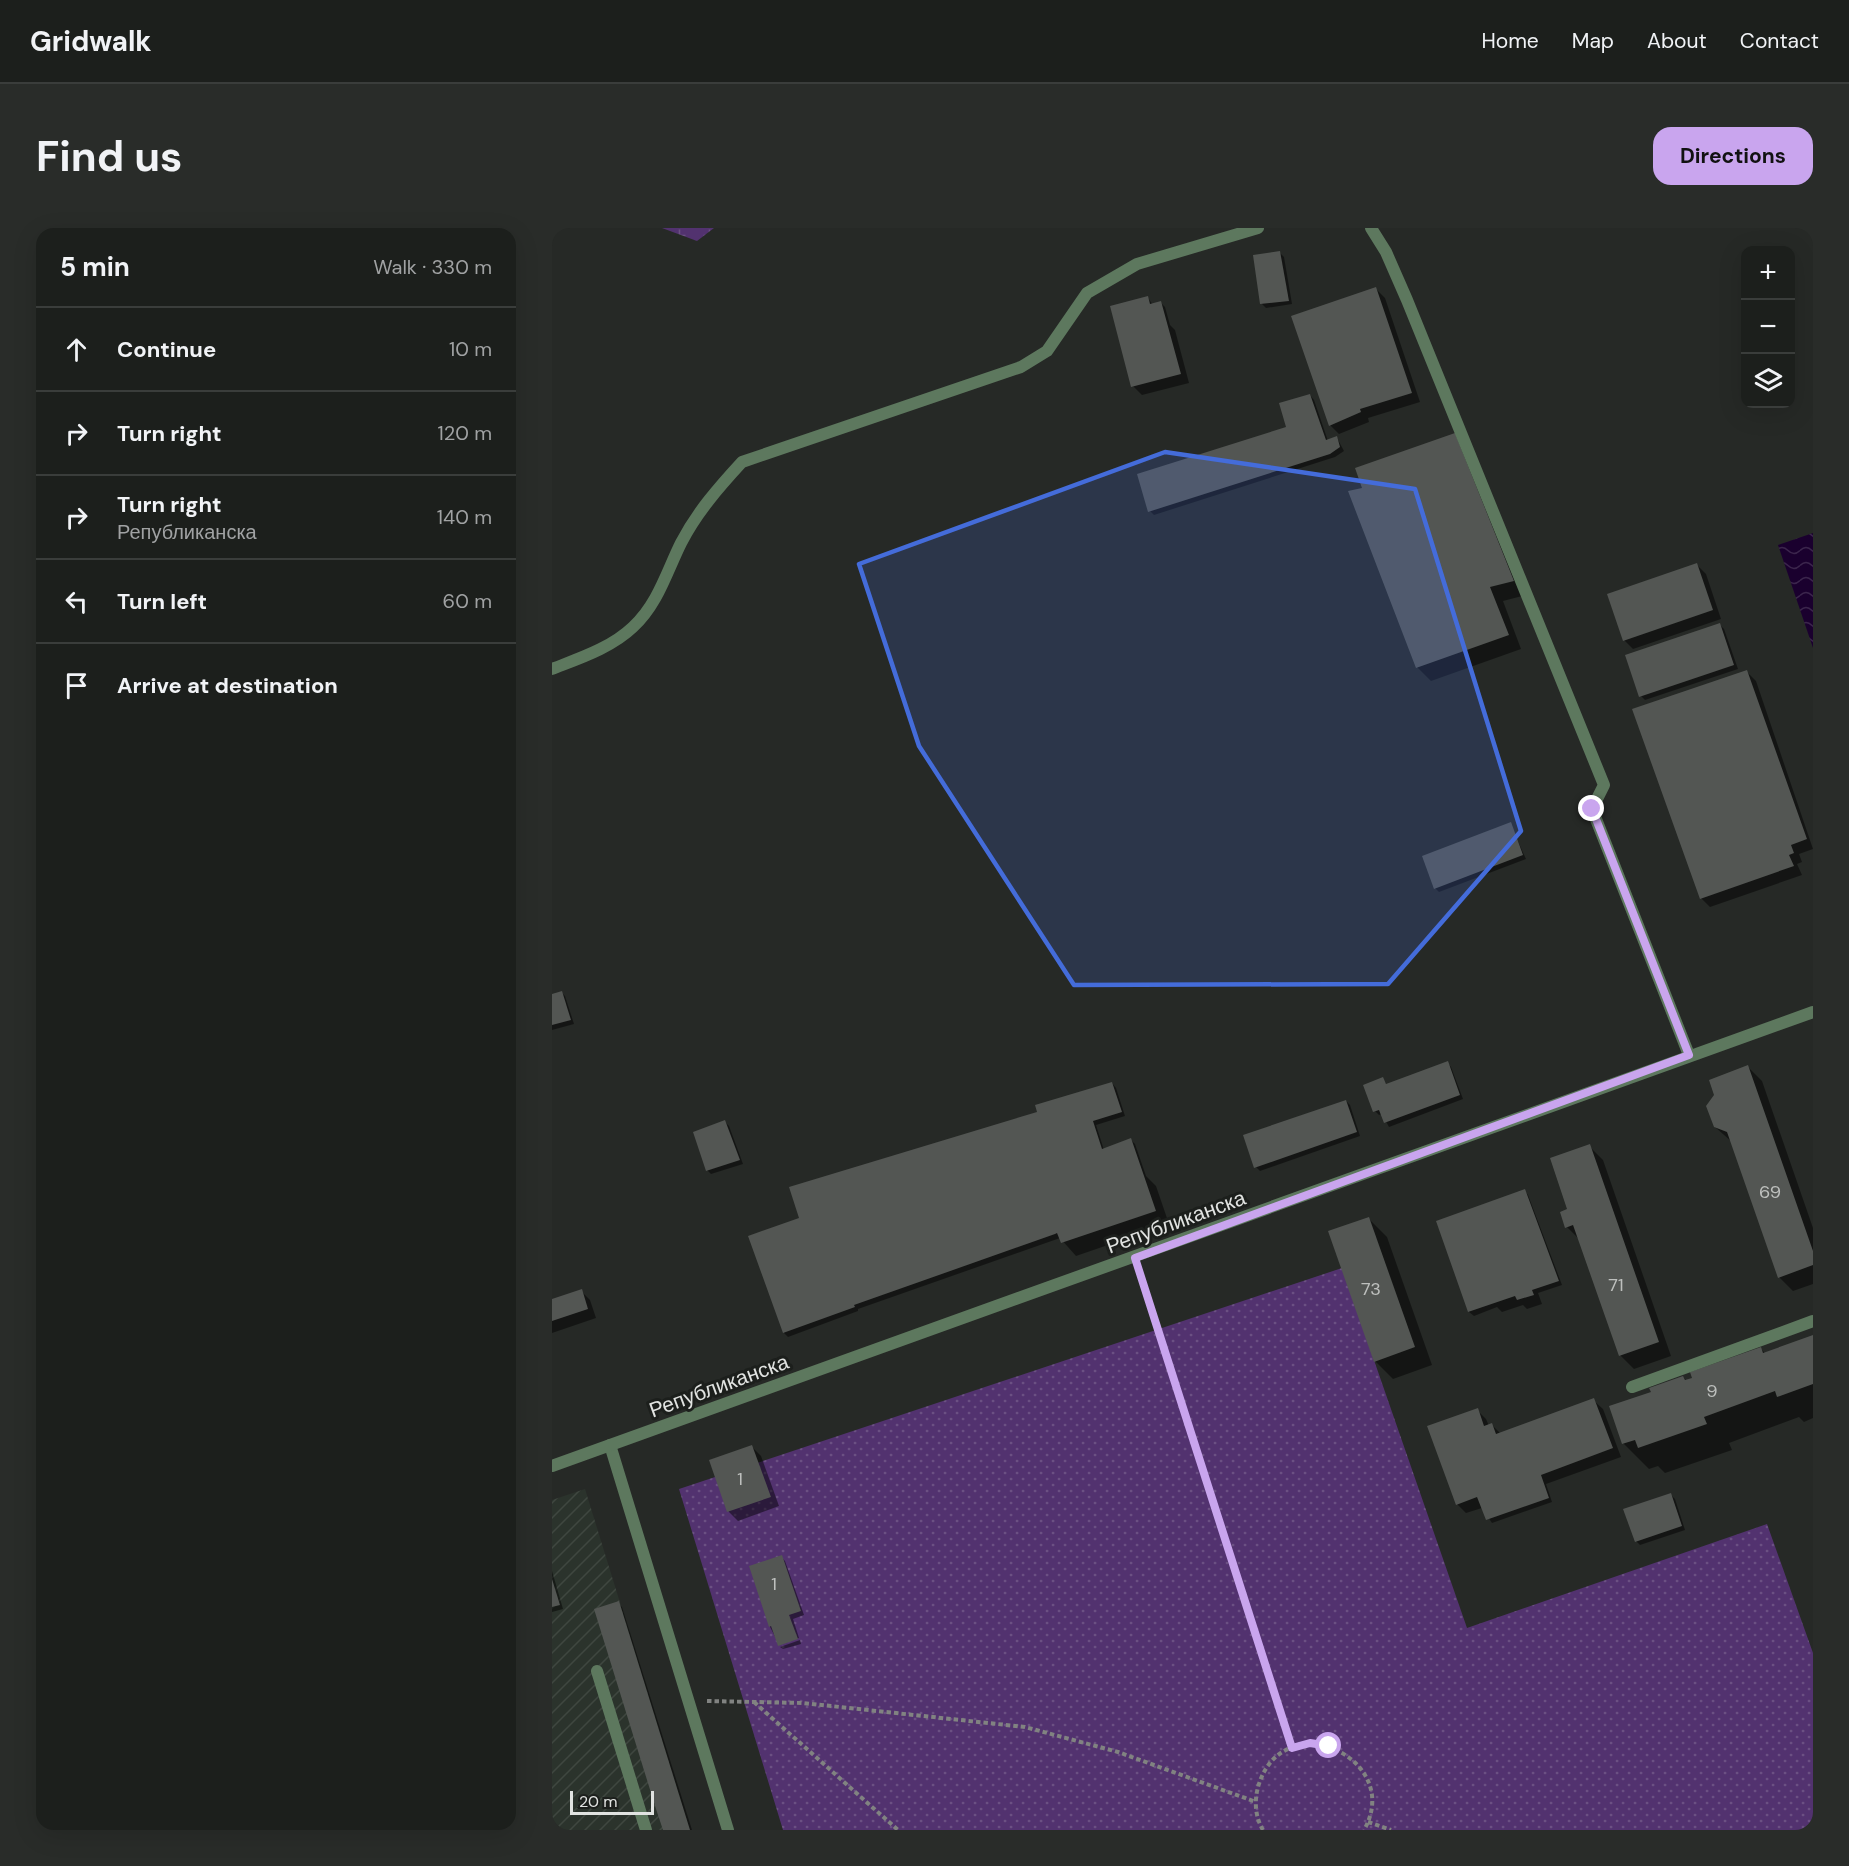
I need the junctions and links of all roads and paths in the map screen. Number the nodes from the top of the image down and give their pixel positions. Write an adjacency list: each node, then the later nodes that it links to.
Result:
1 (1258, 228): 3 (street)
2 (1371, 228): 5 (street)
3 (552, 669)
4 (1813, 1012): 5 (street, Републиканска)
5 (1689, 1055): 6 (street, Републиканска)
6 (1135, 1258): 9 (street, Републиканска); 14 (path)
7 (1813, 1321): 8 (street)
8 (1632, 1387)
9 (610, 1446): 10 (street, Републиканска); 12 (street)
10 (552, 1466)
11 (597, 1671): 17 (street)
12 (689, 1700): 13 (path); 18 (street)
13 (753, 1702): 15 (path); 19 (path)
14 (1292, 1748): 15 (path); 16 (path)
15 (1256, 1802): 20 (path)
16 (1368, 1822): 21 (path); 22 (path)
17 (646, 1830)
18 (728, 1830)
19 (898, 1830)
20 (1263, 1830)
21 (1364, 1830)
22 (1391, 1830)

